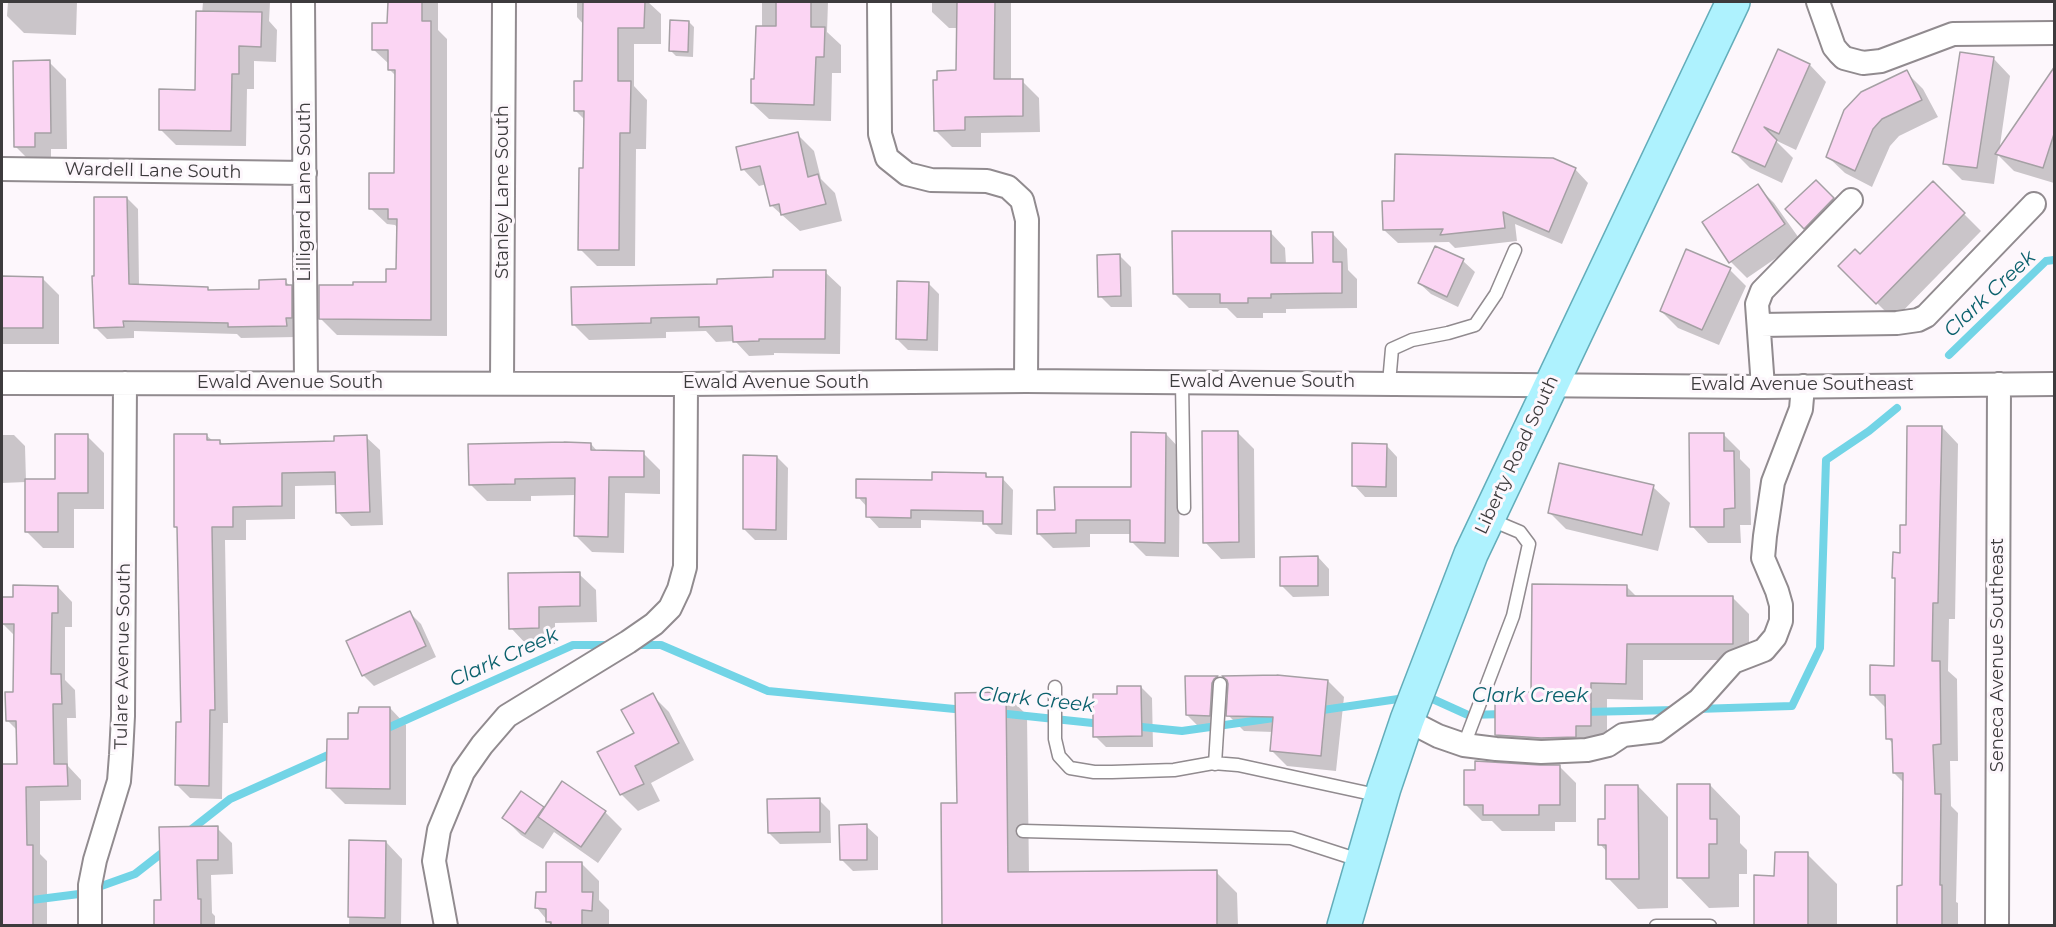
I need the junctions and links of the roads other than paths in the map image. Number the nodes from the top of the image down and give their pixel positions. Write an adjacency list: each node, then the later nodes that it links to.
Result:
1 (303, 2): 8 (street, Lilligard Lane South)
2 (504, 2): 18 (street, Stanley Lane South)
3 (879, 2): 13 (street)
4 (1733, 2): 21 (main road, Liberty Road South)
5 (1818, 2): 6 (street)
6 (2055, 33)
7 (2, 169): 8 (street, Wardell Lane South)
8 (305, 173): 17 (street, Lilligard Lane South)
9 (1851, 200): 12 (street)
10 (2034, 204): 12 (street)
11 (1515, 250): 19 (lane)
12 (1760, 325): 25 (street)
13 (1026, 381): 14 (street, Ewald Avenue South); 20 (street, Ewald Avenue South)
14 (1182, 382): 19 (street, Ewald Avenue South); 26 (lane)
15 (2, 383): 16 (street, Ewald Avenue South)
16 (125, 383): 17 (street, Ewald Avenue South); 36 (street, Tulare Avenue South)
17 (306, 383): 18 (street, Ewald Avenue South)
18 (502, 383): 20 (street, Ewald Avenue South)
19 (1389, 383): 21 (street, Ewald Avenue South)
20 (686, 384): 37 (street)
21 (1550, 384): 25 (street, Ewald Avenue Southeast); 27 (main road, Liberty Road South)
22 (1999, 384): 23 (street, Ewald Avenue Southeast); 24 (street, Ewald Avenue Southeast); 41 (street, Seneca Avenue Southeast)
23 (2055, 384)
24 (1803, 386): 25 (street, Ewald Avenue Southeast); 31 (street)
25 (1763, 387)
26 (1184, 508)
27 (1487, 519): 30 (main road, Liberty Road South); 31 (lane)
28 (1220, 684): 32 (lane)
29 (1055, 687): 32 (lane)
30 (1407, 720): 31 (street); 33 (main road, Liberty Road South)
31 (1464, 745)
32 (1215, 764): 33 (lane)
33 (1382, 797): 35 (main road, Liberty Road South)
34 (1023, 831): 35 (lane)
35 (1363, 862): 38 (main road, Liberty Road South)
36 (90, 926)
37 (446, 926)
38 (1344, 926)
39 (1656, 926): 40 (lane)
40 (1710, 926)
41 (1997, 926)

